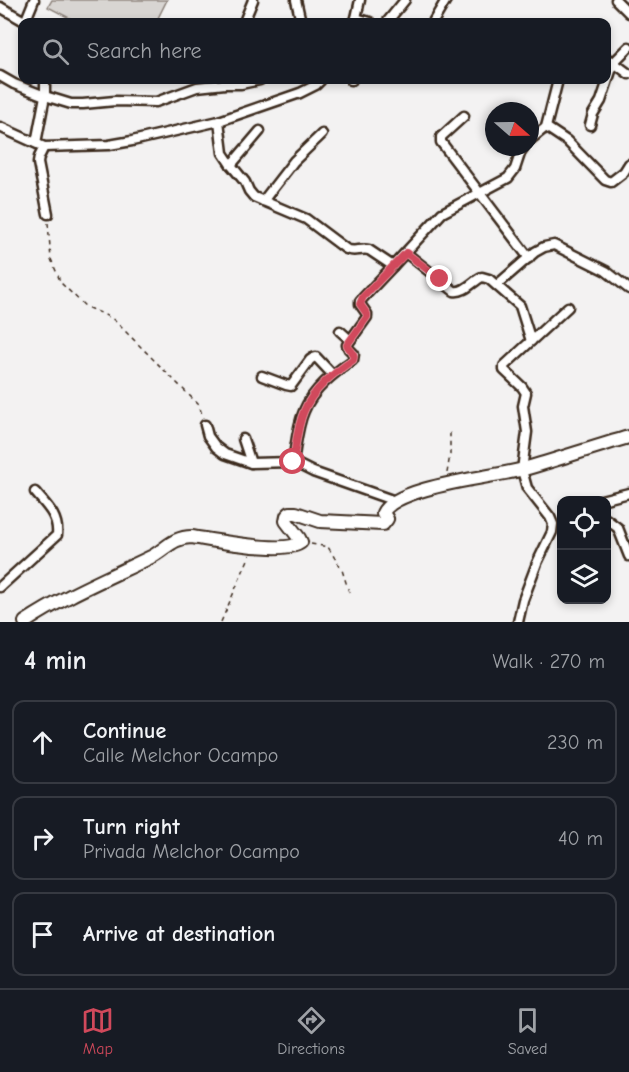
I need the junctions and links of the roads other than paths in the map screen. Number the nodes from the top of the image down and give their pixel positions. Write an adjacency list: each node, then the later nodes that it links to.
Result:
1 (34, 0): 11 (street)
2 (253, 0): 12 (street)
3 (296, 0): 13 (street)
4 (360, 0): 14 (street)
5 (405, 0): 15 (street)
6 (446, 0): 16 (street)
7 (615, 0): 9 (street)
8 (0, 8): 10 (street)
9 (629, 13)
10 (19, 18)
11 (27, 18)
12 (246, 18)
13 (300, 18)
14 (355, 18)
15 (390, 18)
16 (435, 18)
17 (629, 47): 18 (street)
18 (611, 58)
19 (611, 60): 20 (street)
20 (629, 74)
21 (0, 76): 29 (street)
22 (45, 84): 29 (street)
23 (225, 84): 29 (street)
24 (225, 84): 25 (street)
25 (241, 84)
26 (317, 84): 31 (street)
27 (557, 84): 33 (street)
28 (605, 84): 32 (street)
29 (45, 96): 38 (street)
30 (464, 116): 42 (street)
31 (219, 122): 38 (street); 41 (street)
32 (590, 125)
33 (546, 127): 36 (street); 40 (street)
34 (0, 128): 38 (street)
35 (260, 131): 41 (street)
36 (539, 133)
37 (322, 134): 43 (street)
38 (40, 145): 44 (street)
39 (519, 156): 42 (street)
40 (629, 164)
41 (231, 165): 43 (street)
42 (481, 193): 45 (street); 46 (street)
43 (263, 201): 47 (street)
44 (48, 214)
45 (406, 253): 47 (street); 48 (street)
46 (529, 258): 48 (street); 49 (street)
47 (393, 266): 52 (street)
48 (497, 285): 53 (street)
49 (629, 289)
50 (568, 308): 53 (street)
51 (340, 331): 52 (street)
52 (350, 340): 54 (street)
53 (531, 341): 61 (street)
54 (332, 374): 55 (street); 59 (street)
55 (262, 376)
56 (205, 425): 60 (street)
57 (629, 437): 61 (street)
58 (243, 439): 60 (street)
59 (293, 462): 60 (street); 65 (street)
60 (251, 463)
61 (522, 470): 65 (street); 70 (street)
62 (35, 492): 68 (street)
63 (629, 494): 64 (street)
64 (611, 498)
65 (395, 501): 69 (street)
66 (611, 523): 67 (street)
67 (629, 556)
68 (0, 587)
69 (25, 622)
70 (518, 622)

